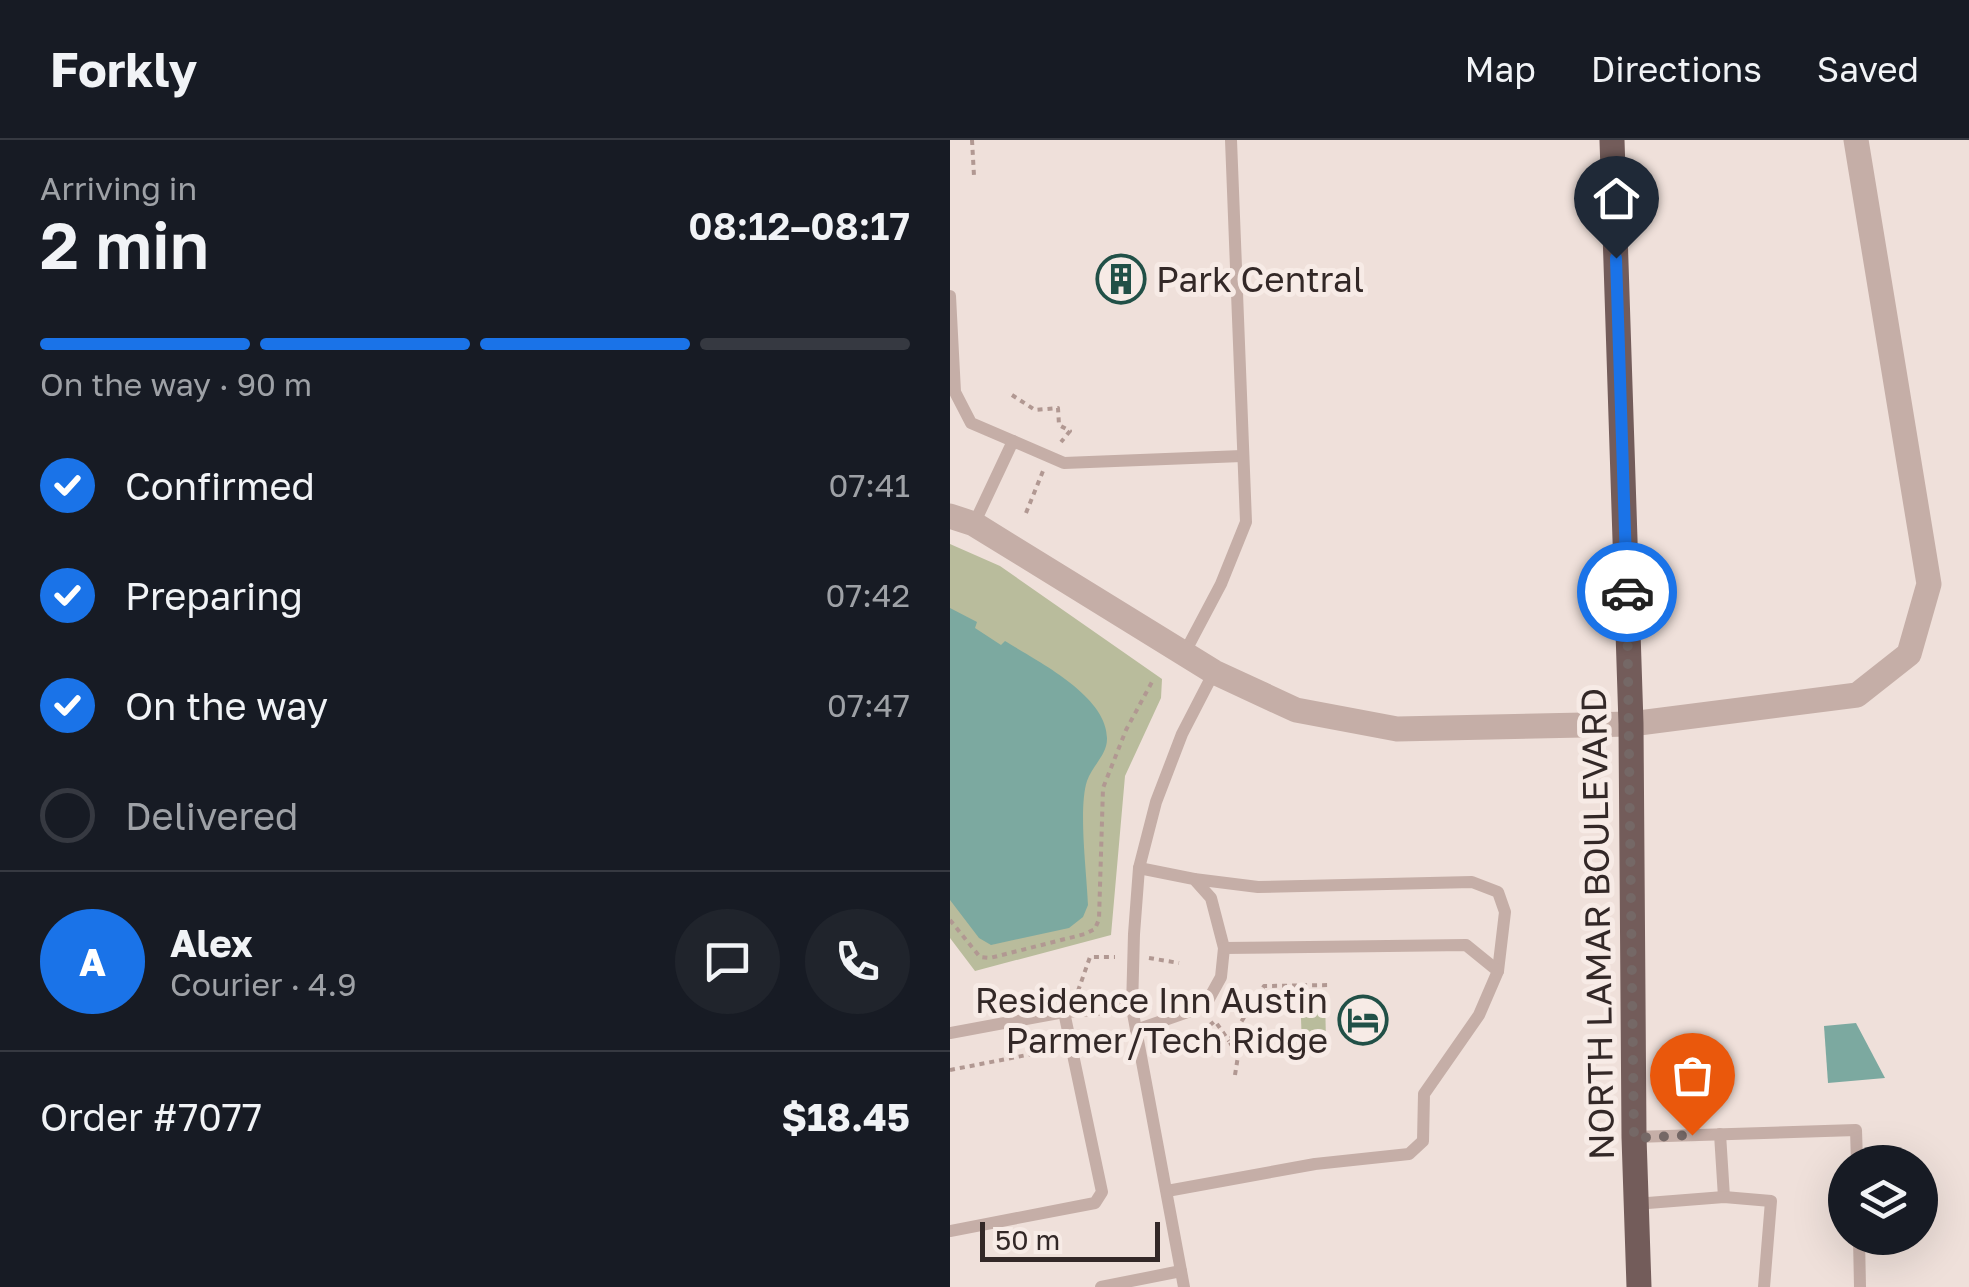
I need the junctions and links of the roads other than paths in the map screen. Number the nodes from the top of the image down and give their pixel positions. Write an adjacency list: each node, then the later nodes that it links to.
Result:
1 (1231, 140): 6 (lane)
2 (1612, 140): 10 (main road, NORTH LAMAR BOULEVARD)
3 (1856, 140): 10 (street)
4 (950, 296): 5 (lane)
5 (1012, 441): 6 (lane); 7 (lane)
6 (1242, 456): 8 (lane)
7 (962, 520): 8 (street)
8 (1184, 654): 9 (street)
9 (1214, 672): 10 (street); 11 (lane)
10 (1630, 724): 20 (main road, NORTH LAMAR BOULEVARD)
11 (1140, 868): 12 (lane); 15 (lane)
12 (1194, 880): 13 (lane); 14 (lane)
13 (1224, 948): 14 (lane); 17 (lane)
14 (1498, 971): 22 (lane)
15 (1132, 1008): 16 (lane); 17 (lane)
16 (1064, 1012): 18 (lane); 25 (lane)
17 (1136, 1030): 22 (lane)
18 (950, 1034)
19 (1720, 1134): 20 (lane); 21 (lane); 23 (lane)
20 (1634, 1138): 24 (main road, NORTH LAMAR BOULEVARD)
21 (1856, 1145)
22 (1167, 1190): 27 (lane)
23 (1724, 1198): 24 (lane); 31 (lane)
24 (1635, 1204): 30 (main road, NORTH LAMAR BOULEVARD)
25 (950, 1230)
26 (1859, 1255): 32 (lane)
27 (1181, 1271): 28 (lane); 29 (lane)
28 (1100, 1287)
29 (1184, 1287)
30 (1639, 1287)
31 (1764, 1287)
32 (1860, 1287)

